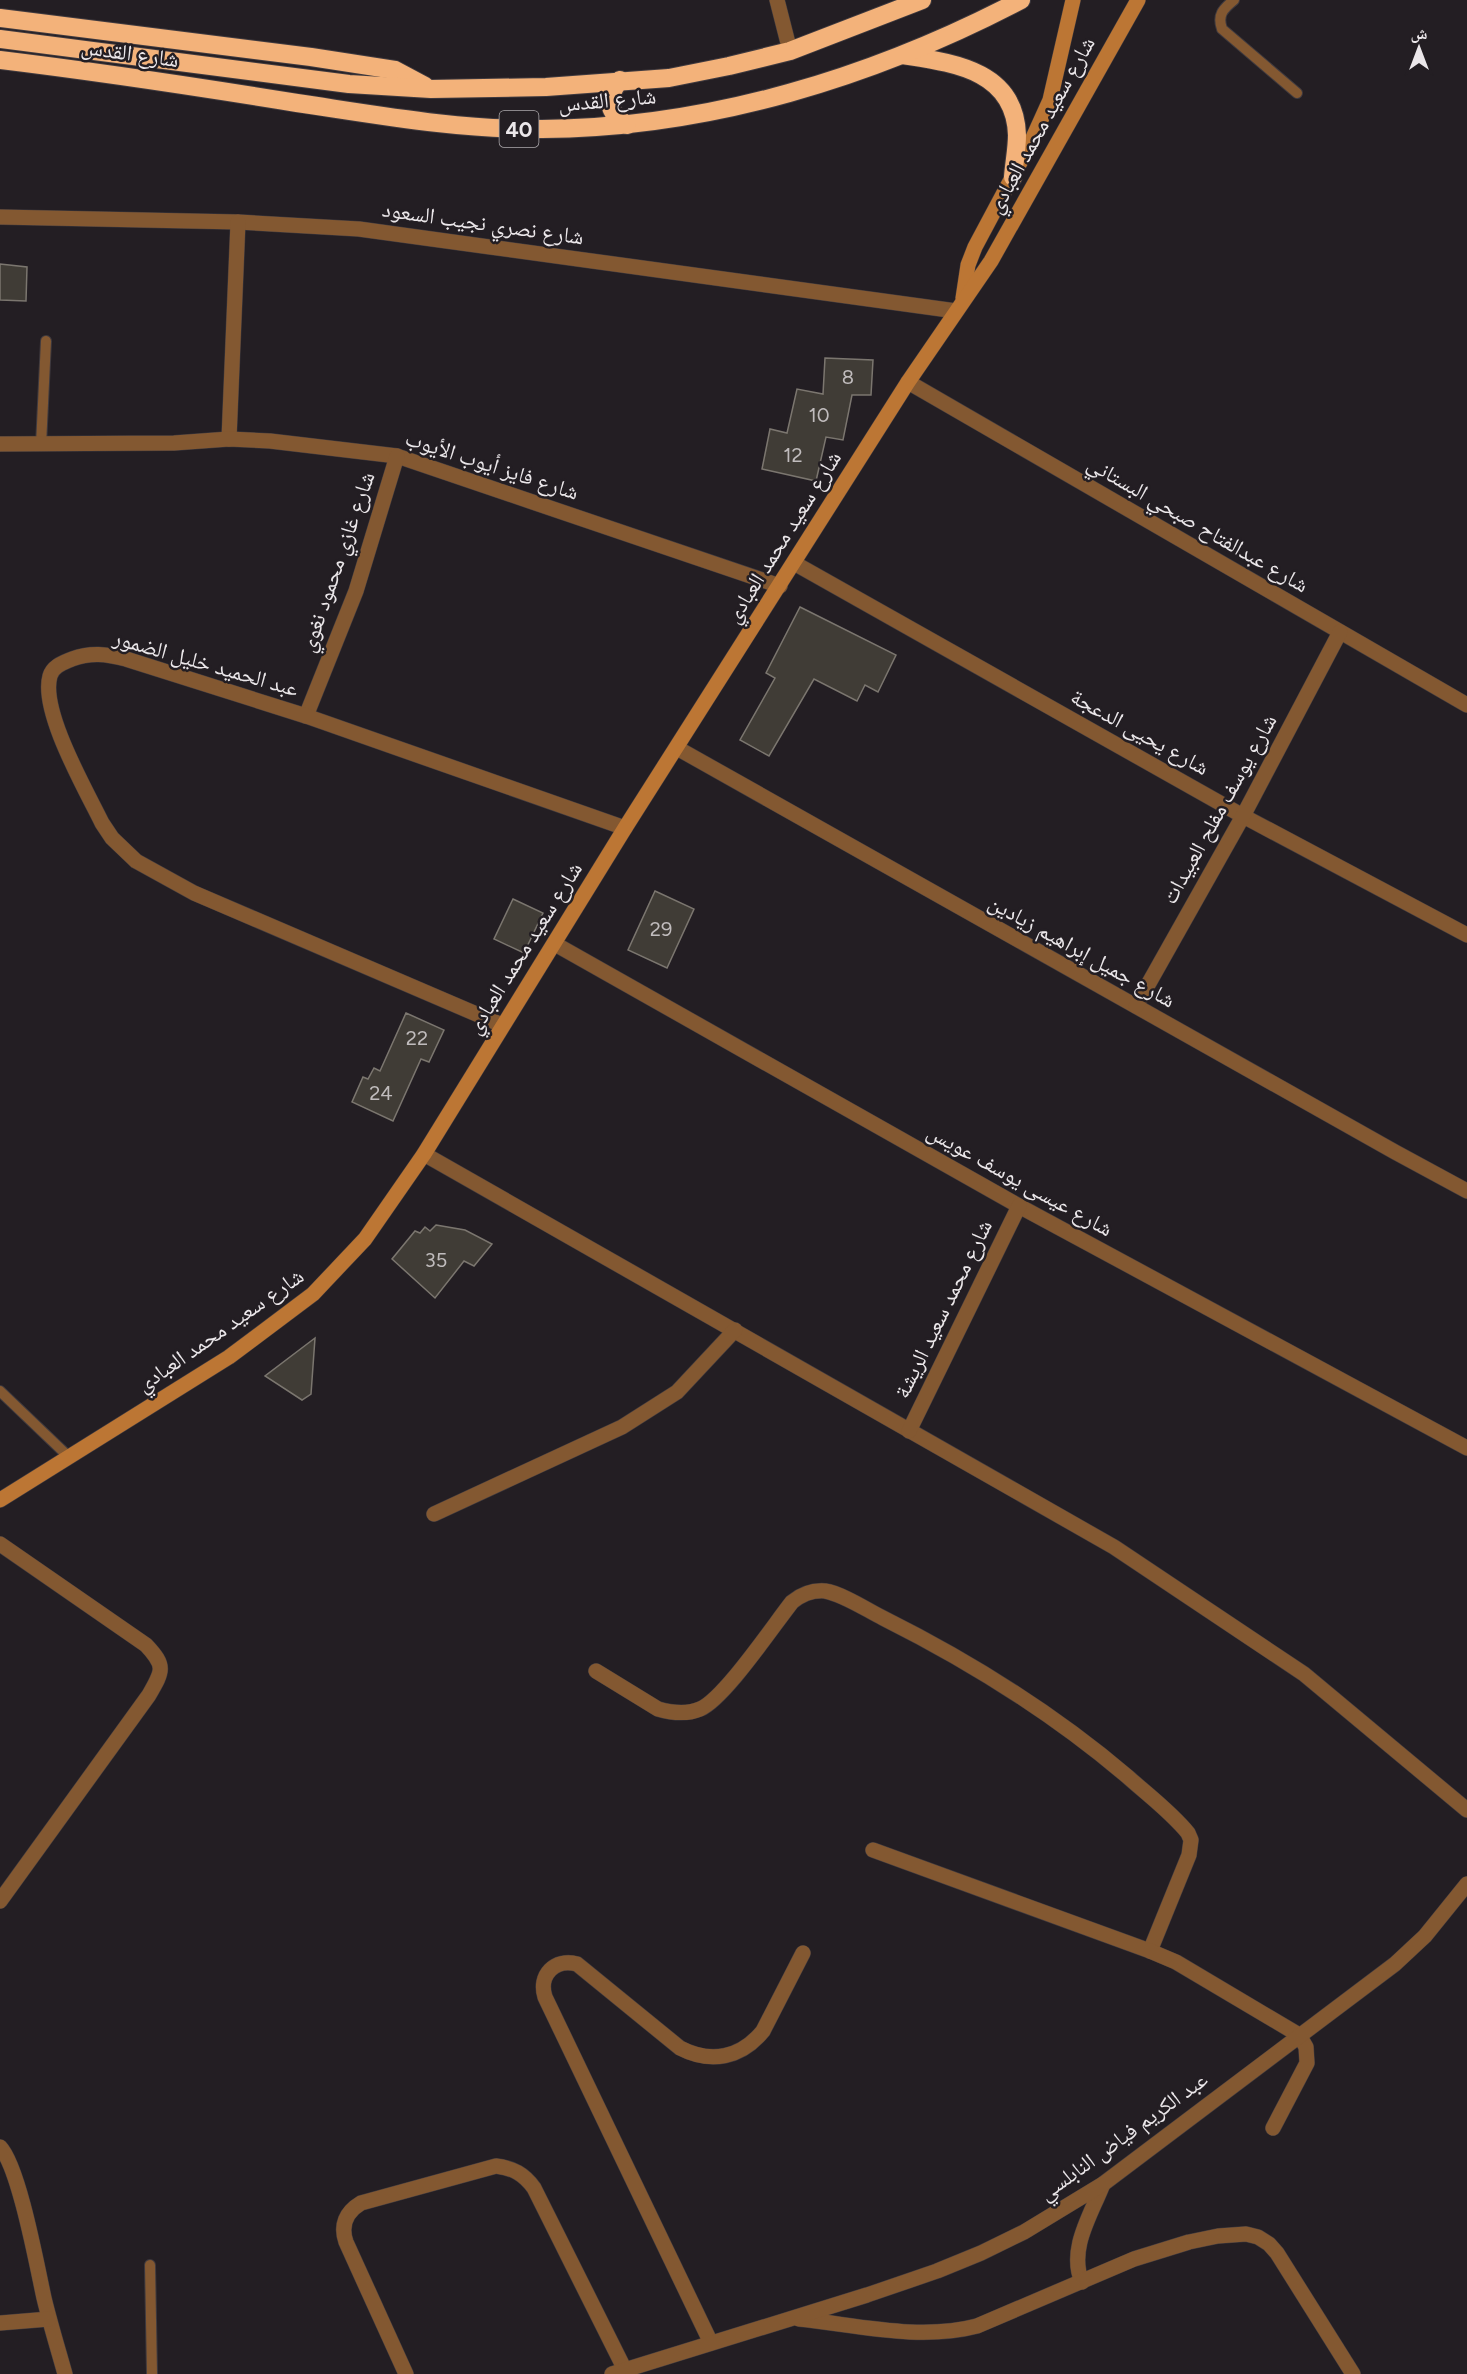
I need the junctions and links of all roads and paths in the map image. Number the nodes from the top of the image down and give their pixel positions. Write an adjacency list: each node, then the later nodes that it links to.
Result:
1 (777, 0): 9 (street)
2 (922, 0): 9 (highway, شارع القدس / 40)
3 (1020, 0): 10 (highway, شارع القدس / 40)
4 (1073, 0): 16 (street, شارع سعيد محمد العبادي)
5 (1138, 0): 19 (street, شارع سعيد محمد العبادي)
6 (1234, 0): 14 (lane)
7 (0, 18): 13 (highway)
8 (0, 39): 13 (highway, شارع القدس / 40)
9 (790, 51): 12 (highway, شارع القدس / 40)
10 (902, 55): 15 (highway, شارع القدس / 40); 16 (highway)
11 (0, 60): 15 (highway, شارع القدس / 40)
12 (620, 80): 13 (highway, شارع القدس / 40); 15 (highway)
13 (432, 90)
14 (1296, 93)
15 (627, 125)
16 (1012, 177): 19 (street, شارع سعيد محمد العبادي)
17 (0, 216): 18 (street, شارع نصري نجيب السعود)
18 (238, 222): 19 (street, شارع نصري نجيب السعود); 22 (street)
19 (960, 306): 21 (street, شارع سعيد محمد العبادي)
20 (46, 342): 24 (lane)
21 (908, 382): 26 (street, شارع سعيد محمد العبادي); 28 (street, شارع عبدالفتاح صبحي البستاني)
22 (230, 439): 24 (street, شارع فايز أيوب الأيوب); 25 (street, شارع فايز أيوب الأيوب)
23 (0, 444): 24 (street, شارع فايز أيوب الأيوب)
24 (41, 445)
25 (397, 456): 27 (street, شارع فايز أيوب الأيوب); 30 (street, شارع غازي محمود نغوي)
26 (794, 562): 27 (street, شارع سعيد محمد العبادي); 32 (street, شارع يحيى الدعجة)
27 (780, 586): 31 (street, شارع سعيد محمد العبادي)
28 (1340, 632): 29 (street, شارع عبدالفتاح صبحي البستاني); 32 (street, شارع يوسف مفلح العبيدات)
29 (1467, 705)
30 (306, 716): 33 (street, عبد الحميد خليل الضمور); 37 (street, عبد الحميد خليل الضمور)
31 (677, 748): 33 (street, شارع سعيد محمد العبادي); 36 (street, شارع جميل إبراهيم زيادين)
32 (1243, 816): 34 (street, شارع يحيى الدعجة); 36 (street, شارع يوسف مفلح العبيدات)
33 (625, 828): 35 (street, شارع سعيد محمد العبادي)
34 (1467, 935)
35 (555, 944): 37 (street, شارع سعيد محمد العبادي); 40 (street, شارع عيسى يوسف عويس)
36 (1136, 1006): 39 (street, شارع جميل إبراهيم زيادين)
37 (502, 1025): 38 (street, شارع سعيد محمد العبادي)
38 (424, 1154): 41 (street); 45 (street, شارع سعيد محمد العبادي)
39 (1467, 1191)
40 (1019, 1206): 43 (street, شارع محمد سعيد الريشة); 44 (street, شارع عيسى يوسف عويس)
41 (735, 1330): 43 (street); 47 (street)
42 (0, 1391): 45 (lane)
43 (909, 1431): 50 (street)
44 (1467, 1448)
45 (69, 1457): 46 (street, شارع سعيد محمد العبادي)
46 (0, 1500)
47 (434, 1514)
48 (0, 1544): 53 (street)
49 (596, 1671): 54 (street)
50 (1467, 1810)
51 (873, 1850): 54 (street)
52 (1467, 1884): 56 (street, عبد الكريم فياض النابلسي)
53 (0, 1901)
54 (1150, 1951): 56 (street)
55 (803, 1953): 65 (street)
56 (1299, 2035): 57 (street); 59 (street, عبد الكريم فياض النابلسي)
57 (1273, 2128)
58 (0, 2147): 63 (street)
59 (1103, 2184): 61 (street); 62 (street, عبد الكريم فياض النابلسي)
60 (150, 2265): 68 (lane)
61 (1082, 2282): 62 (street); 70 (street)
62 (793, 2318): 65 (street, عبد الكريم فياض النابلسي)
63 (49, 2319): 64 (street); 67 (street)
64 (0, 2323)
65 (711, 2343): 66 (street, عبد الكريم فياض النابلسي)
66 (618, 2372): 69 (street)
67 (65, 2374)
68 (152, 2374)
69 (406, 2374)
70 (1353, 2374)

